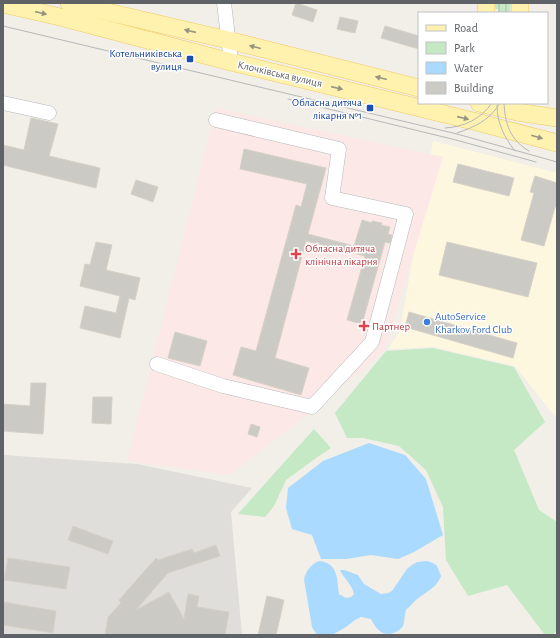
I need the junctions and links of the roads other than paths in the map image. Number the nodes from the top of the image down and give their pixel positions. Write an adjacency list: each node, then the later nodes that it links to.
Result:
1 (69, 3): 4 (main road, Клочківська вулиця, one-way to 1)
2 (224, 3): 4 (street)
3 (3, 4): 5 (main road, Клочківська вулиця, one-way to 5)
4 (228, 40): 5 (street); 6 (main road, Клочківська вулиця, one-way to 4)
5 (231, 62): 14 (main road, Клочківська вулиця, one-way to 14)
6 (418, 88)
7 (3, 103): 11 (street)
8 (482, 104): 14 (main road)
9 (489, 104): 10 (main road)
10 (517, 108): 12 (main road); 15 (main road)
11 (49, 113)
12 (557, 118)
13 (216, 120): 17 (street)
14 (481, 123): 15 (main road, Клочківська вулиця)
15 (517, 132): 16 (main road, Клочківська вулиця, one-way to 16)
16 (557, 143)
17 (157, 364)

